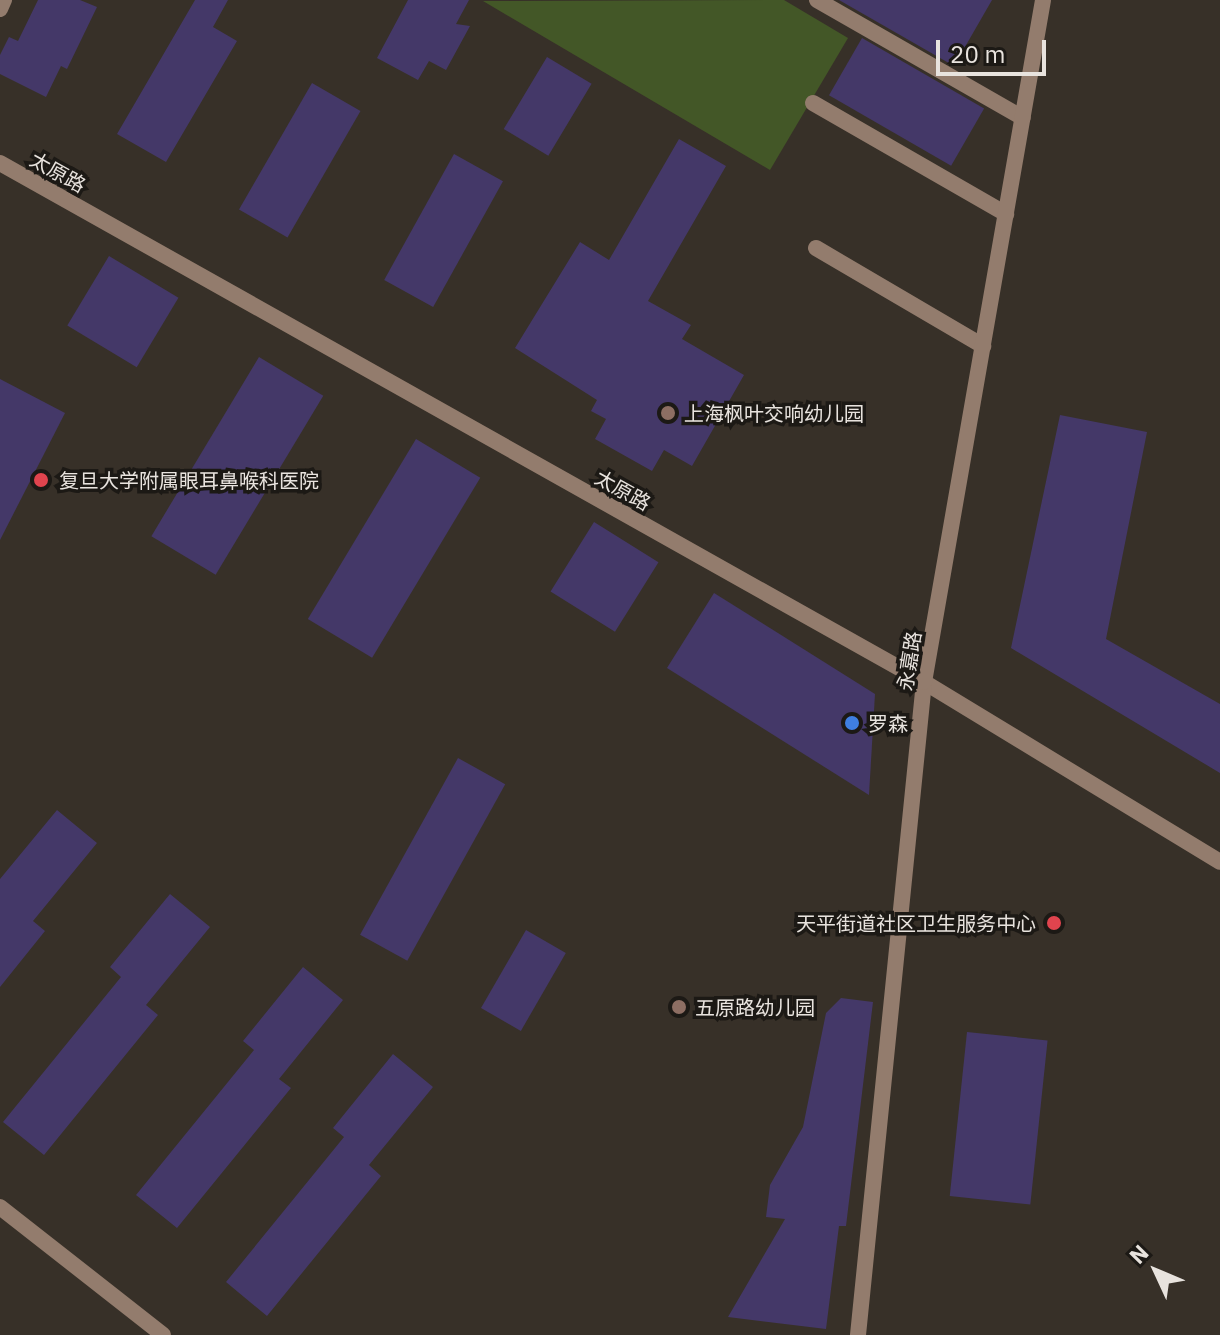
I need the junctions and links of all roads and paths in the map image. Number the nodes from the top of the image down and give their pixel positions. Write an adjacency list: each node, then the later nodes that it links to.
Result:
1 (4, 0): 4 (street)
2 (817, 0): 6 (street)
3 (1043, 0): 6 (street, 永嘉路)
4 (0, 9)
5 (813, 103): 8 (street)
6 (1023, 118): 8 (street, 永嘉路)
7 (0, 163): 11 (street, 太原路)
8 (1006, 214): 10 (street, 永嘉路)
9 (816, 248): 10 (street)
10 (983, 346): 11 (street, 永嘉路)
11 (924, 682): 12 (street, 太原路); 15 (street, 永嘉路)
12 (1220, 862)
13 (0, 1207): 14 (street)
14 (163, 1335)
15 (858, 1335)

